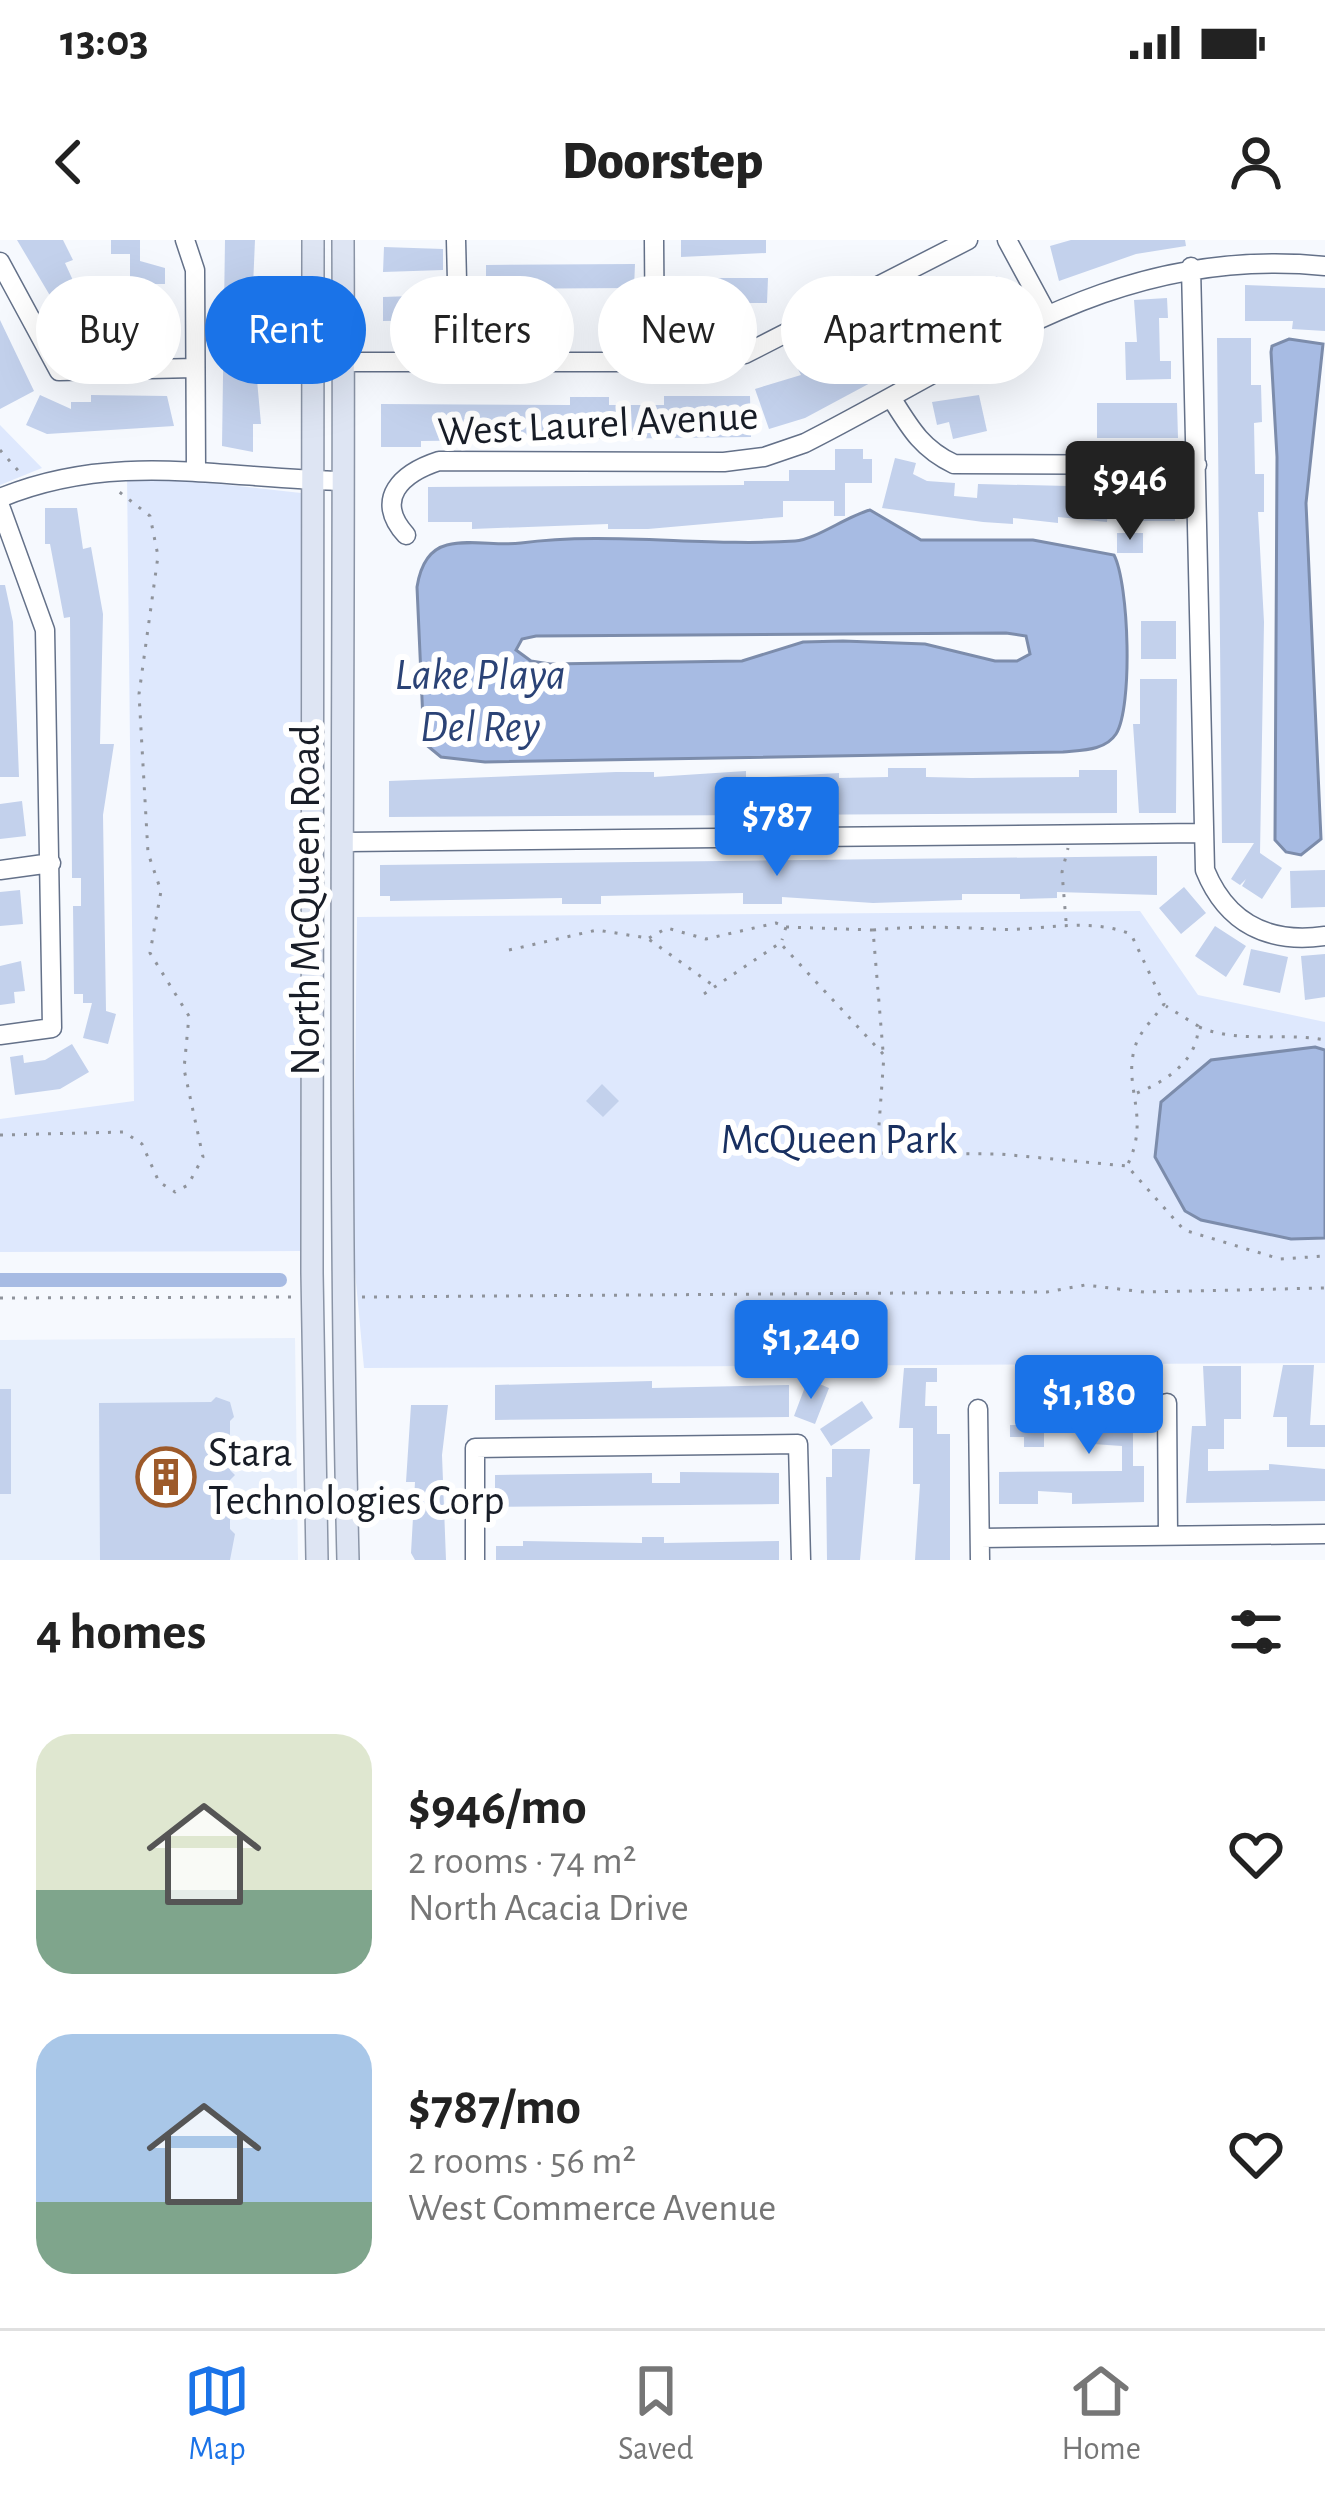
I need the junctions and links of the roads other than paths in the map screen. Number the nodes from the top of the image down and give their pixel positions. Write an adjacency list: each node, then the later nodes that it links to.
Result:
1 (185, 240): 17 (street)
2 (313, 240): 11 (main road, North McQueen Road)
3 (343, 240): 12 (main road, North McQueen Road)
4 (456, 240): 13 (street)
5 (653, 240): 14 (street)
6 (968, 240): 16 (street)
7 (1007, 240): 15 (street)
8 (0, 262): 17 (street)
9 (1325, 266): 10 (street, West Laurel Avenue)
10 (1191, 267): 15 (street, West Laurel Avenue); 21 (street)
11 (313, 276)
12 (343, 276)
13 (457, 276)
14 (654, 276)
15 (1047, 314): 20 (street, West Laurel Avenue)
16 (757, 348)
17 (195, 368): 22 (street)
18 (314, 384): 23 (main road, North McQueen Road)
19 (344, 384): 24 (main road, North McQueen Road)
20 (892, 399): 21 (street); 26 (street, West Laurel Avenue)
21 (1197, 465): 27 (street)
22 (196, 472): 23 (street); 25 (street)
23 (314, 481): 24 (street); 32 (main road, North McQueen Road)
24 (344, 481): 28 (main road, North McQueen Road)
25 (0, 502): 29 (street)
26 (406, 535)
27 (1201, 833): 28 (street); 31 (street)
28 (346, 842): 33 (main road, North McQueen Road)
29 (51, 863): 30 (street); 34 (street)
30 (0, 870)
31 (1325, 936)
32 (315, 967): 33 (main road); 35 (main road, North McQueen Road)
33 (346, 967): 36 (main road, North McQueen Road)
34 (0, 1035)
35 (312, 1273): 36 (main road); 42 (main road, North McQueen Road)
36 (341, 1274): 43 (main road, North McQueen Road)
37 (1166, 1403): 40 (street)
38 (978, 1409): 41 (street)
39 (1325, 1534): 40 (street)
40 (1168, 1535): 41 (street)
41 (980, 1538): 46 (street)
42 (317, 1560)
43 (348, 1560)
44 (476, 1560): 45 (street)
45 (801, 1560)
46 (980, 1560)

